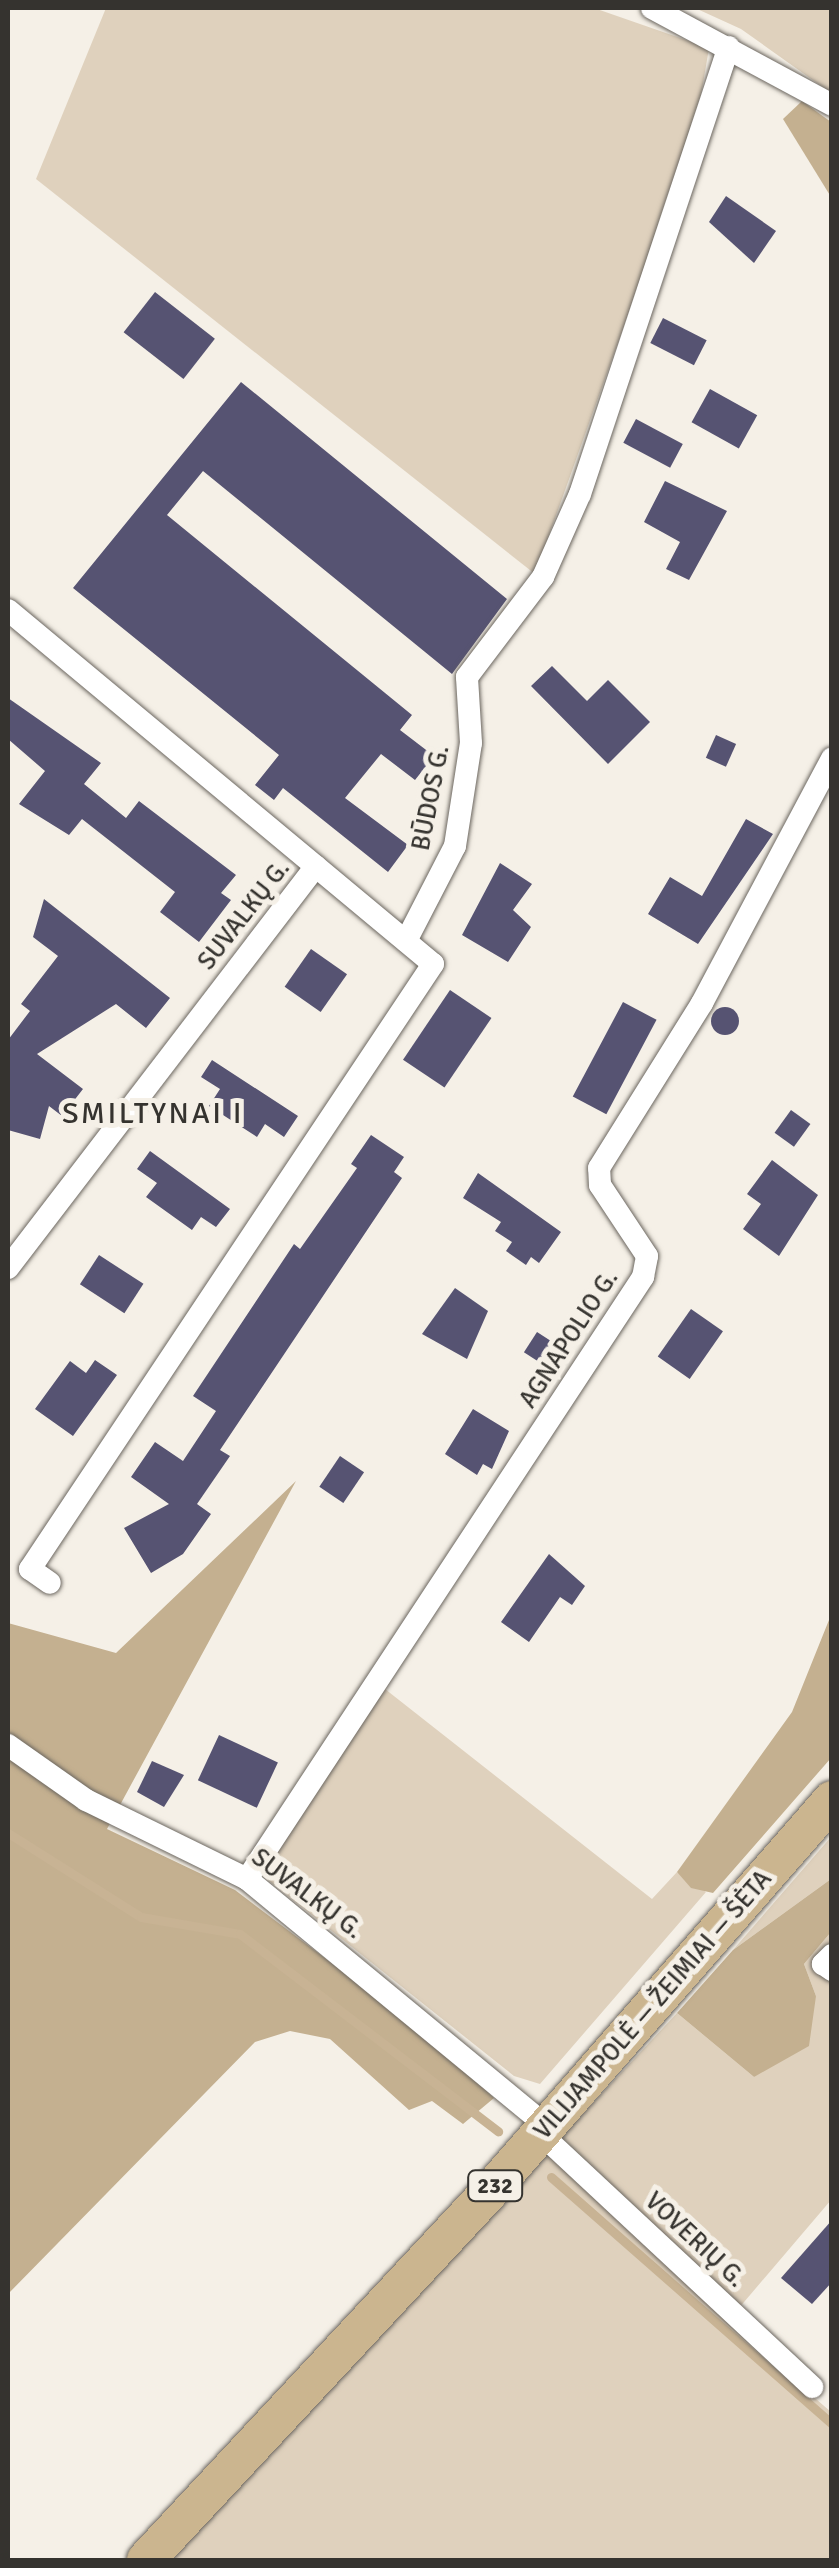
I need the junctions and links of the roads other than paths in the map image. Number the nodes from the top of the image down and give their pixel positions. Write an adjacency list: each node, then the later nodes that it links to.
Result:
1 (652, 8): 2 (street)
2 (729, 47): 3 (street); 7 (street, BŪDOS G.)
3 (832, 105)
4 (8, 610): 6 (street, SUVALKŲ G.)
5 (832, 758): 12 (street, AGNAPOLIO G.)
6 (316, 866): 7 (street); 8 (street, SUVALKŲ G.)
7 (406, 941): 9 (street)
8 (8, 1268)
9 (50, 1583)
10 (8, 1745): 12 (street, SUVALKŲ G.)
11 (832, 1800): 15 (main road, VILIJAMPOLĖ — ŽEIMIAI — ŠĖTA / 232)
12 (246, 1879): 15 (street, SUVALKŲ G.)
13 (832, 1955): 14 (street)
14 (832, 1970)
15 (544, 2130): 16 (street, VOVERIŲ G.); 17 (main road, VILIJAMPOLĖ — ŽEIMIAI — ŠĖTA / 232)
16 (812, 2387)
17 (146, 2560)

